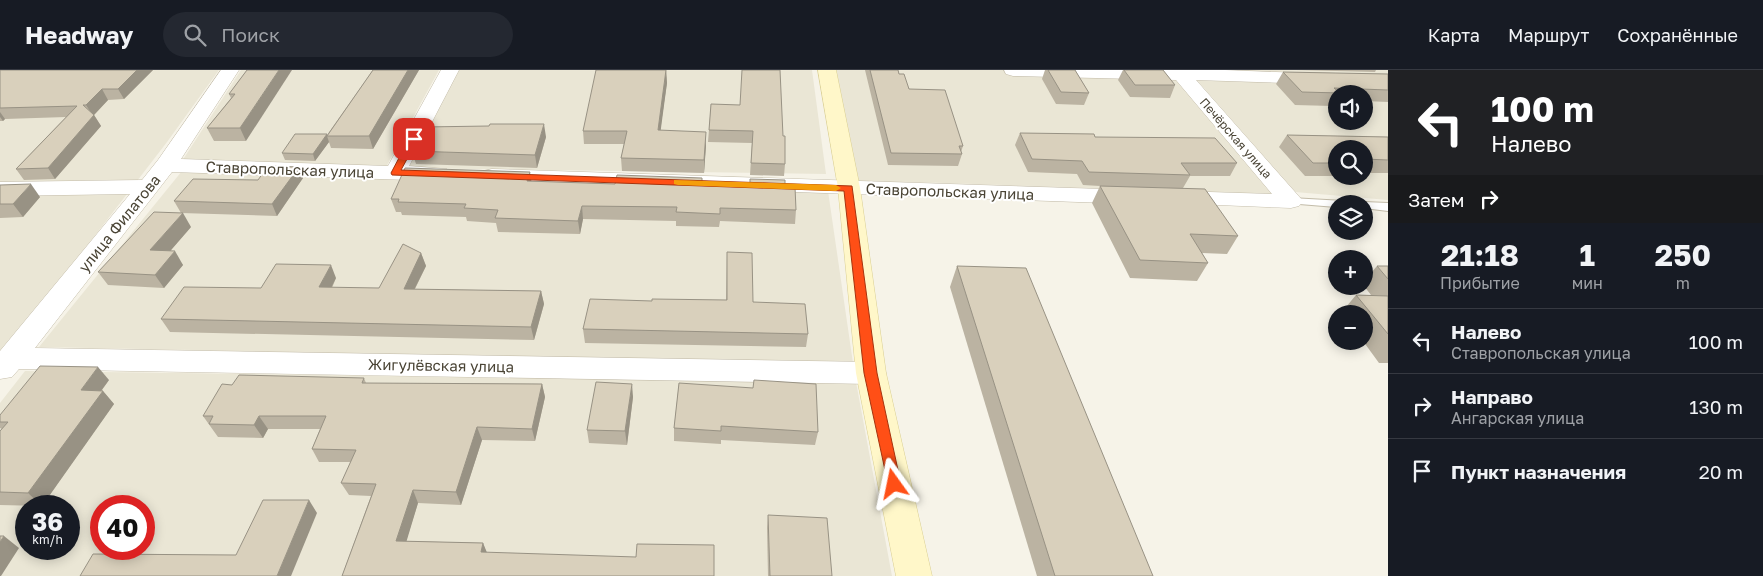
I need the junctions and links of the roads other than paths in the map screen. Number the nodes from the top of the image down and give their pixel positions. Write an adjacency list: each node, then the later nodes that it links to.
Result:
1 (230, 70): 7 (street, улица Филатова)
2 (450, 70): 8 (street)
3 (828, 70): 10 (street)
4 (1013, 70): 5 (street, Печёрская улица)
5 (1179, 72): 6 (street, Печёрская улица); 12 (street, Печёрская улица)
6 (1334, 78)
7 (166, 165): 8 (street, Ставропольская улица); 9 (street, улица Филатова)
8 (395, 173): 10 (street, Ставропольская улица)
9 (149, 186): 11 (street); 16 (street, улица Филатова)
10 (849, 188): 12 (street, Ставропольская улица); 17 (street)
11 (0, 189)
12 (1291, 201): 13 (lane, Ставропольская улица)
13 (1328, 203)
14 (1373, 206): 15 (lane)
15 (1388, 207)
16 (6, 365): 17 (street, Жигулёвская улица)
17 (870, 373): 18 (street)
18 (914, 576)

